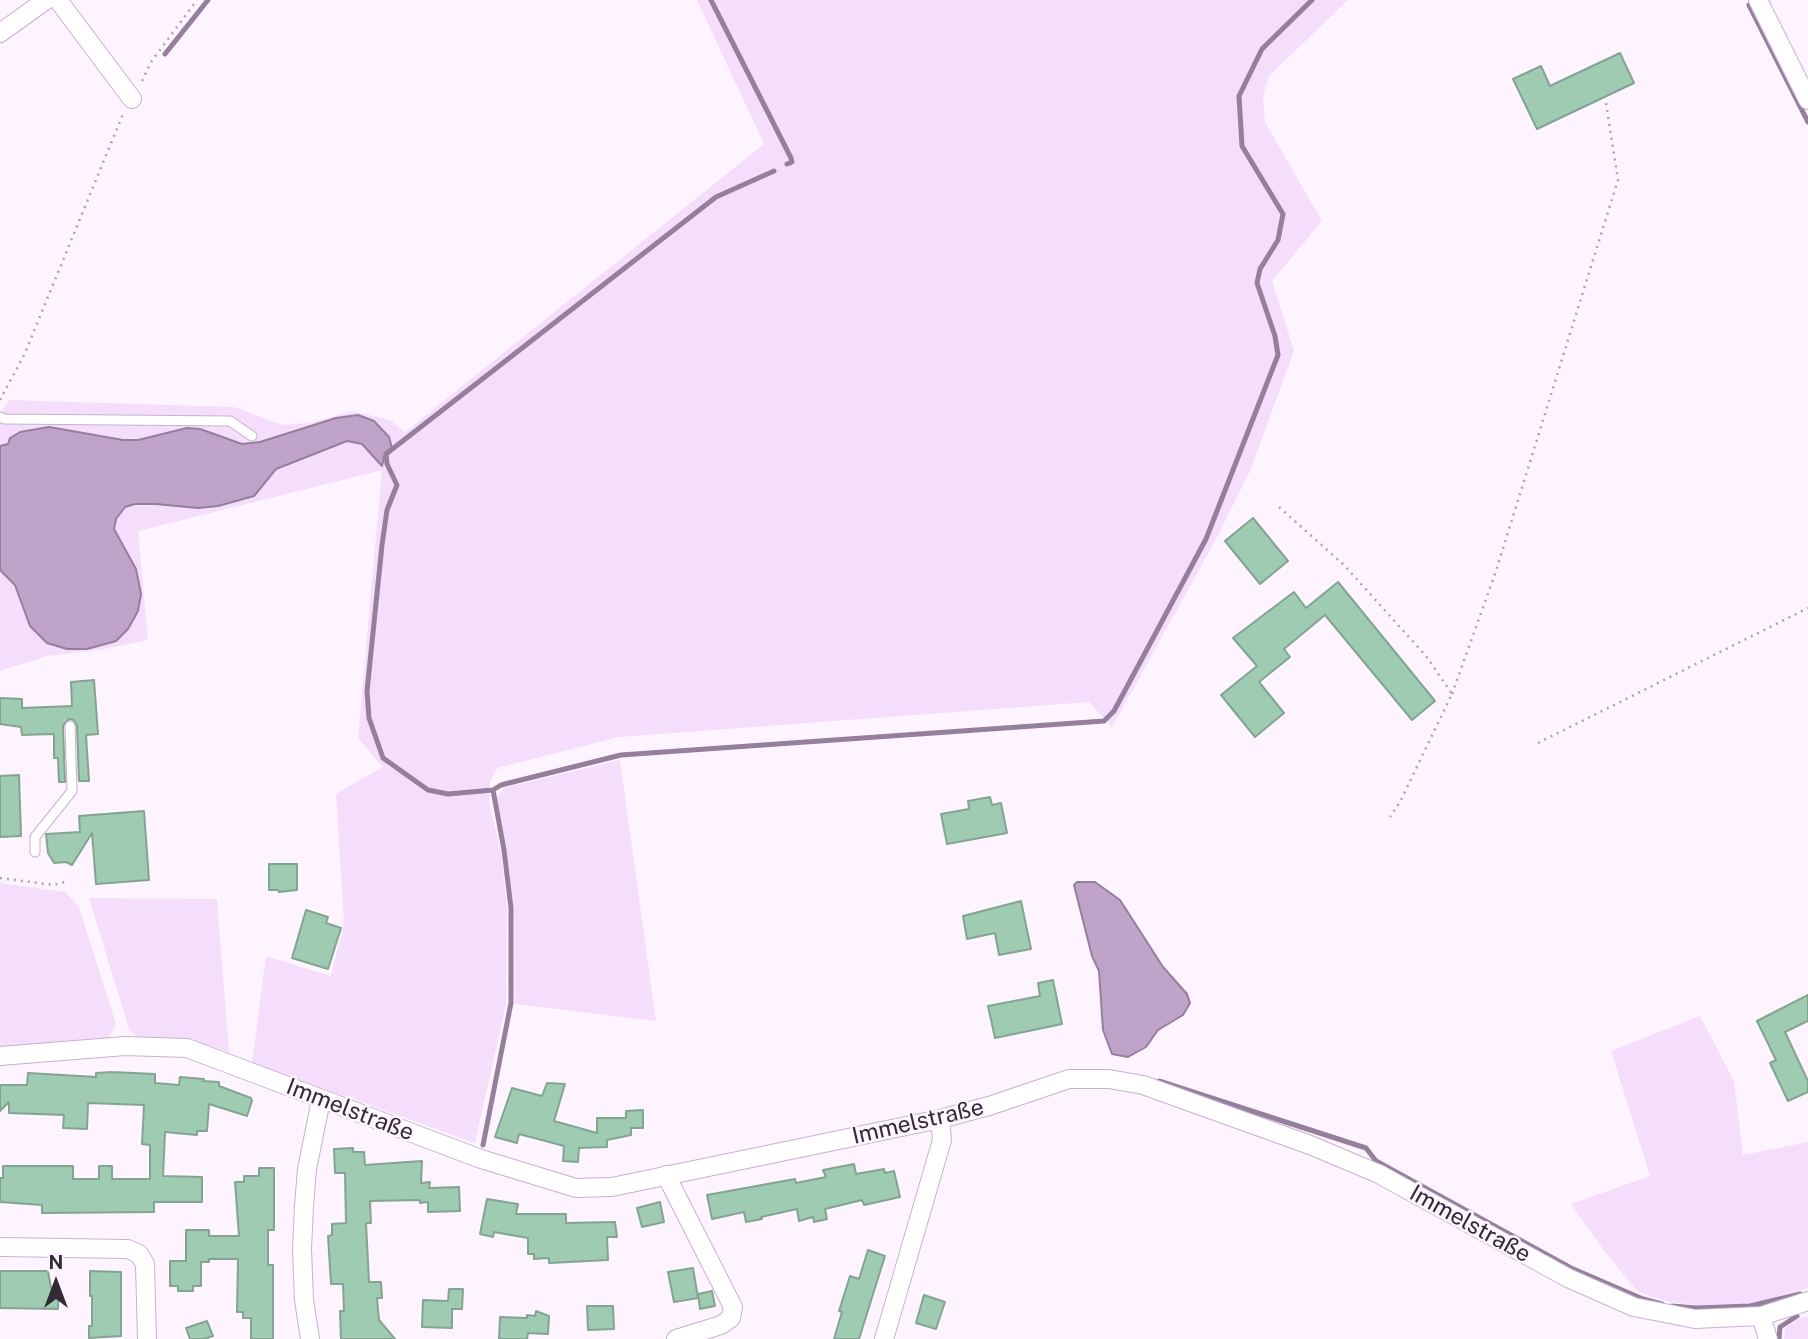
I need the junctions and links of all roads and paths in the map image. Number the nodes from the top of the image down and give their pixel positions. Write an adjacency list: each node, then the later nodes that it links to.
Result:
1 (46, 0): 5 (street)
2 (58, 0): 6 (street)
3 (197, 0): 6 (path)
4 (1758, 0): 7 (street)
5 (0, 33)
6 (132, 99): 9 (path)
7 (1808, 100)
8 (1606, 103): 14 (path)
9 (0, 400)
10 (0, 418): 11 (lane)
11 (252, 436)
12 (1279, 507): 14 (path)
13 (1808, 608): 16 (path)
14 (1452, 694): 17 (path)
15 (69, 726): 18 (lane)
16 (1538, 743)
17 (1390, 817)
18 (35, 852)
19 (0, 878): 20 (path)
20 (65, 882)
21 (0, 1055): 22 (street, Immelstraße)
22 (321, 1100): 24 (street, Immelstraße); 29 (street)
23 (940, 1119): 24 (street, Immelstraße); 27 (street, Immelstraße); 31 (street)
24 (666, 1175): 30 (street)
25 (0, 1247): 28 (street)
26 (1808, 1301): 27 (street, Immelstraße)
27 (1760, 1316): 32 (street)
28 (147, 1339)
29 (310, 1339)
30 (676, 1339)
31 (884, 1339)
32 (1768, 1339)

